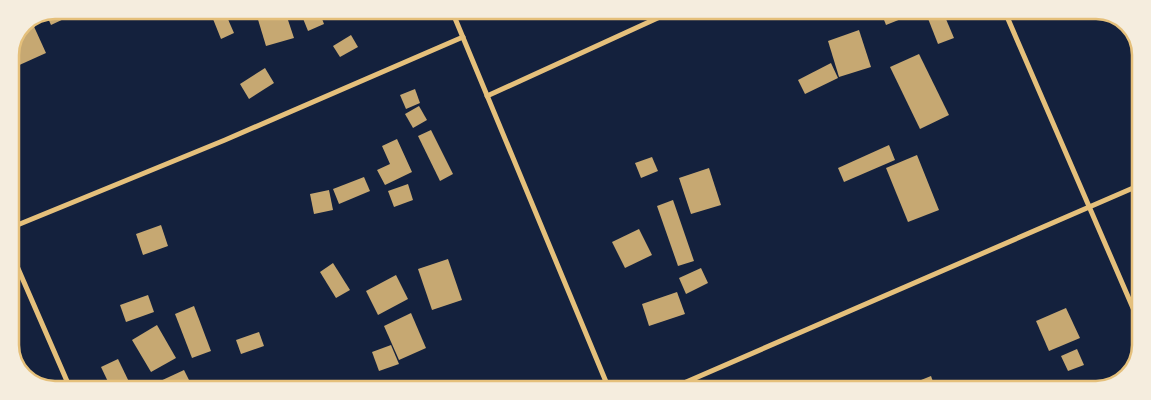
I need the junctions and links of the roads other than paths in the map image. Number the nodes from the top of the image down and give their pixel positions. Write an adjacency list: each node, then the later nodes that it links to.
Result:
1 (455, 19): 4 (street)
2 (655, 19): 5 (street)
3 (1008, 19): 7 (street)
4 (463, 37): 5 (street); 8 (street)
5 (487, 96): 12 (street)
6 (1132, 189): 7 (street)
7 (1090, 207): 10 (street); 13 (street)
8 (19, 224)
9 (19, 271): 11 (street)
10 (1132, 306)
11 (67, 381)
12 (606, 381)
13 (688, 381)

